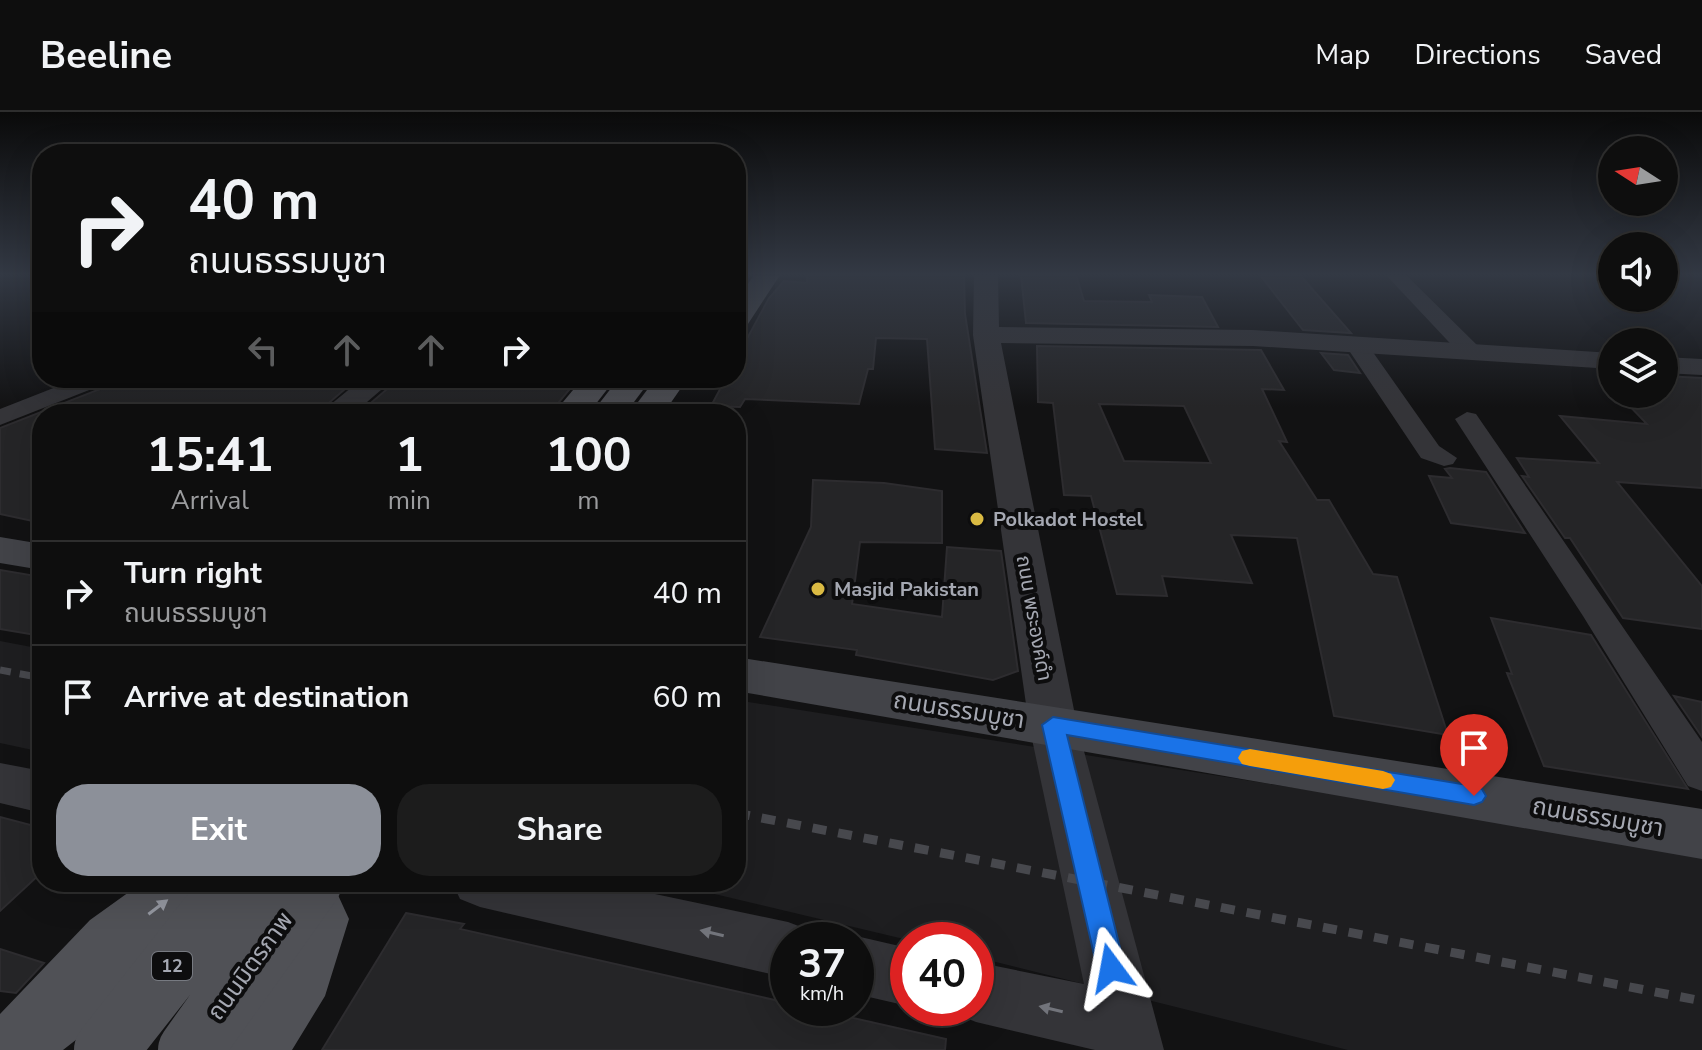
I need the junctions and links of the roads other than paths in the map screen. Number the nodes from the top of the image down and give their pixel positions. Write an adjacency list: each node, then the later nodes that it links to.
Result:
1 (986, 319): 3 (street, ถนน พระองค์ดำ)
2 (1438, 319): 5 (street)
3 (986, 335): 4 (street); 24 (street, ถนน พระองค์ดำ)
4 (1355, 343): 5 (street); 20 (street)
5 (1470, 351): 6 (street)
6 (1598, 360)
7 (1678, 366): 8 (street)
8 (1702, 367)
9 (74, 388): 13 (street)
10 (368, 388): 14 (street)
11 (592, 388): 15 (main road)
12 (628, 388): 16 (main road)
13 (35, 404)
14 (347, 404)
15 (578, 404)
16 (616, 404)
17 (32, 405): 18 (street)
18 (0, 418)
19 (1467, 419): 25 (street)
20 (1444, 458)
21 (0, 550): 22 (main road)
22 (32, 555)
23 (746, 676): 24 (main road, ถนนธรรมบูชา)
24 (1053, 725): 28 (main road, ถนนธรรมบูชา); 37 (street, ถนน พระองค์ดำ)
25 (1702, 775)
26 (0, 783): 27 (street)
27 (32, 790)
28 (1702, 834)
29 (178, 892): 36 (main road, one-way to 29)
30 (230, 892): 38 (main road, 12, bridge)
31 (299, 892): 40 (main road)
32 (303, 892): 39 (main road, ถนนมิตรภาพ, bridge)
33 (525, 892): 34 (street, one-way to 33)
34 (770, 946)
35 (994, 997): 37 (street, one-way to 35)
36 (30, 1035): 40 (main road)
37 (1128, 1038)
38 (106, 1050)
39 (190, 1050)
40 (249, 1050)

